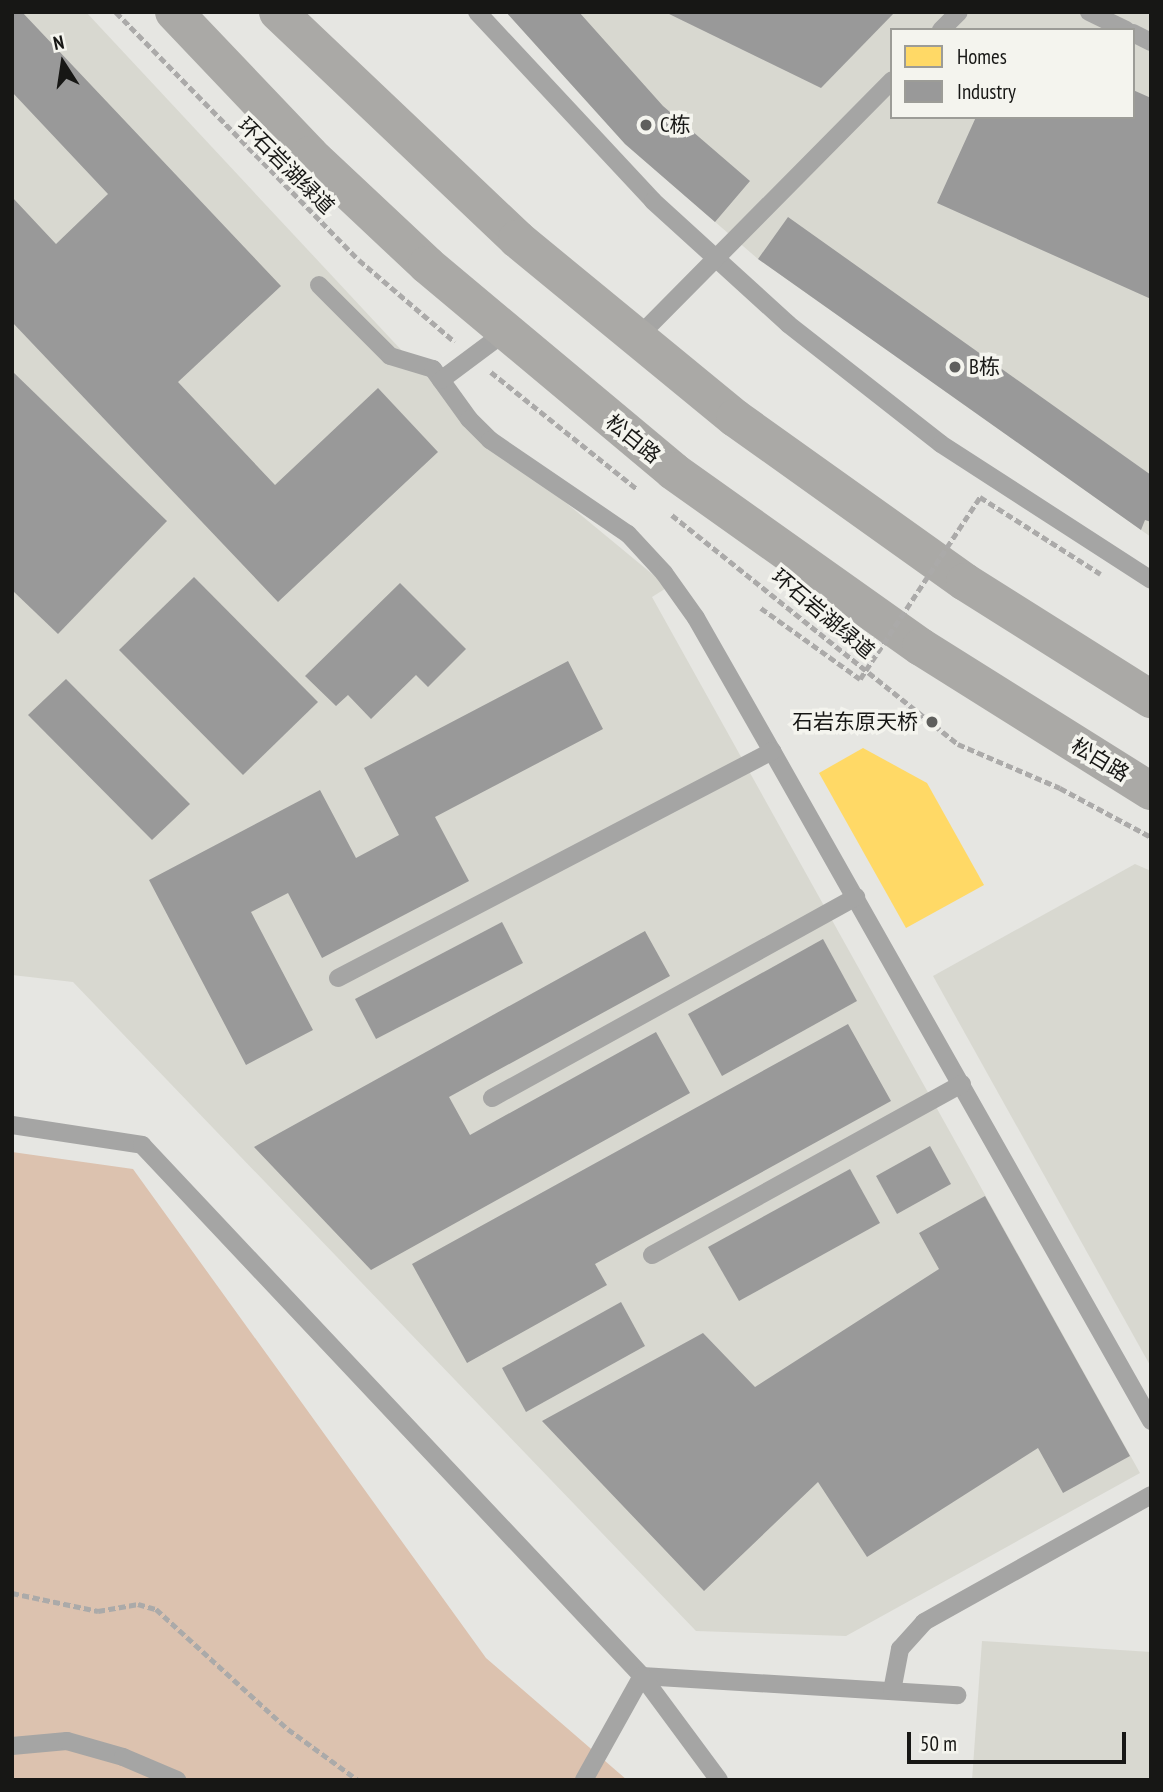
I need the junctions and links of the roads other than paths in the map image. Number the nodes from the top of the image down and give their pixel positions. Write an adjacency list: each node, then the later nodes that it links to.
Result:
1 (174, 12): 13 (main road, 松白路)
2 (278, 12): 14 (main road)
3 (477, 12): 11 (lane)
4 (958, 12): 6 (lane)
5 (1089, 12): 7 (lane)
6 (943, 28)
7 (1122, 28)
8 (1135, 34): 9 (lane)
9 (1151, 42)
10 (890, 82): 11 (lane)
11 (714, 260): 14 (lane); 16 (lane)
12 (318, 285): 15 (lane)
13 (504, 332): 15 (lane); 19 (main road, 松白路)
14 (636, 339): 17 (main road)
15 (441, 380): 18 (lane)
16 (1151, 580)
17 (1151, 699)
18 (772, 751): 20 (lane); 21 (lane)
19 (1151, 791)
20 (856, 897): 22 (lane); 23 (lane)
21 (338, 978)
22 (962, 1084): 25 (lane); 26 (lane)
23 (492, 1098)
24 (12, 1125): 28 (lane)
25 (652, 1255)
26 (1151, 1421)
27 (1151, 1495): 29 (lane)
28 (642, 1676): 29 (lane); 33 (lane); 34 (lane)
29 (892, 1691): 30 (lane)
30 (957, 1695)
31 (12, 1746): 32 (lane)
32 (177, 1780)
33 (584, 1780)
34 (719, 1780)

